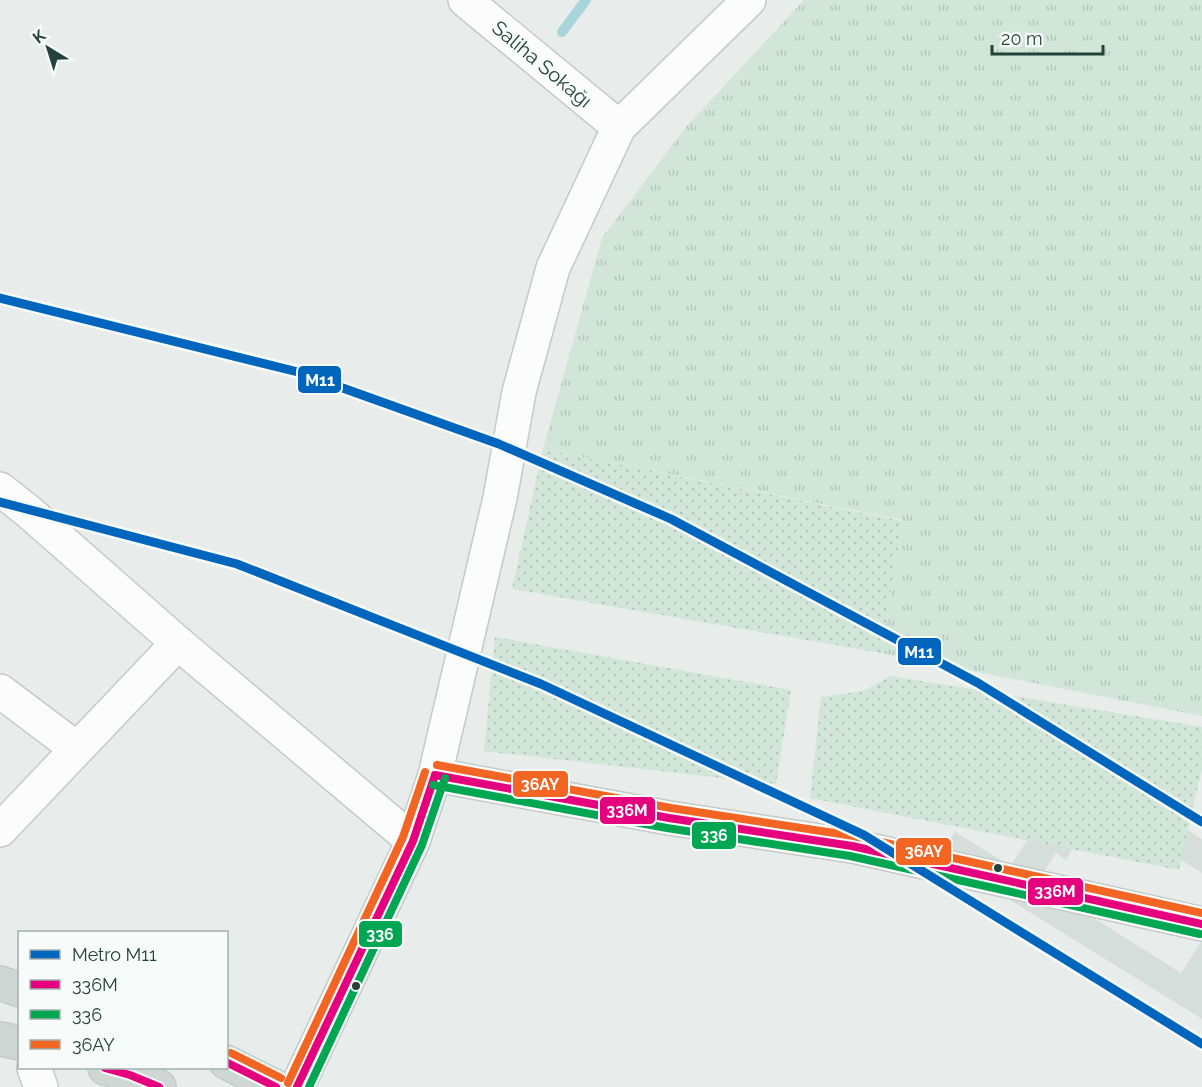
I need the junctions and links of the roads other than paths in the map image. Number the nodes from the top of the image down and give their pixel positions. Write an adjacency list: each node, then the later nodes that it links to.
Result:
1 (465, 0): 3 (street, Saliha Sokağı)
2 (748, 0): 3 (street)
3 (619, 127): 8 (street)
4 (0, 489): 5 (street)
5 (178, 643): 7 (street); 10 (street)
6 (0, 691): 7 (street)
7 (77, 749): 9 (street)
8 (435, 775): 10 (street); 11 (street)
9 (0, 830)
10 (413, 842): 22 (street)
11 (1202, 924)
12 (0, 983): 13 (main road)
13 (18, 989)
14 (0, 1039): 15 (main road)
15 (18, 1043)
16 (228, 1063): 21 (main road)
17 (34, 1069): 19 (street)
18 (109, 1069): 20 (main road)
19 (41, 1087)
20 (159, 1087)
21 (276, 1087)
22 (297, 1087)

